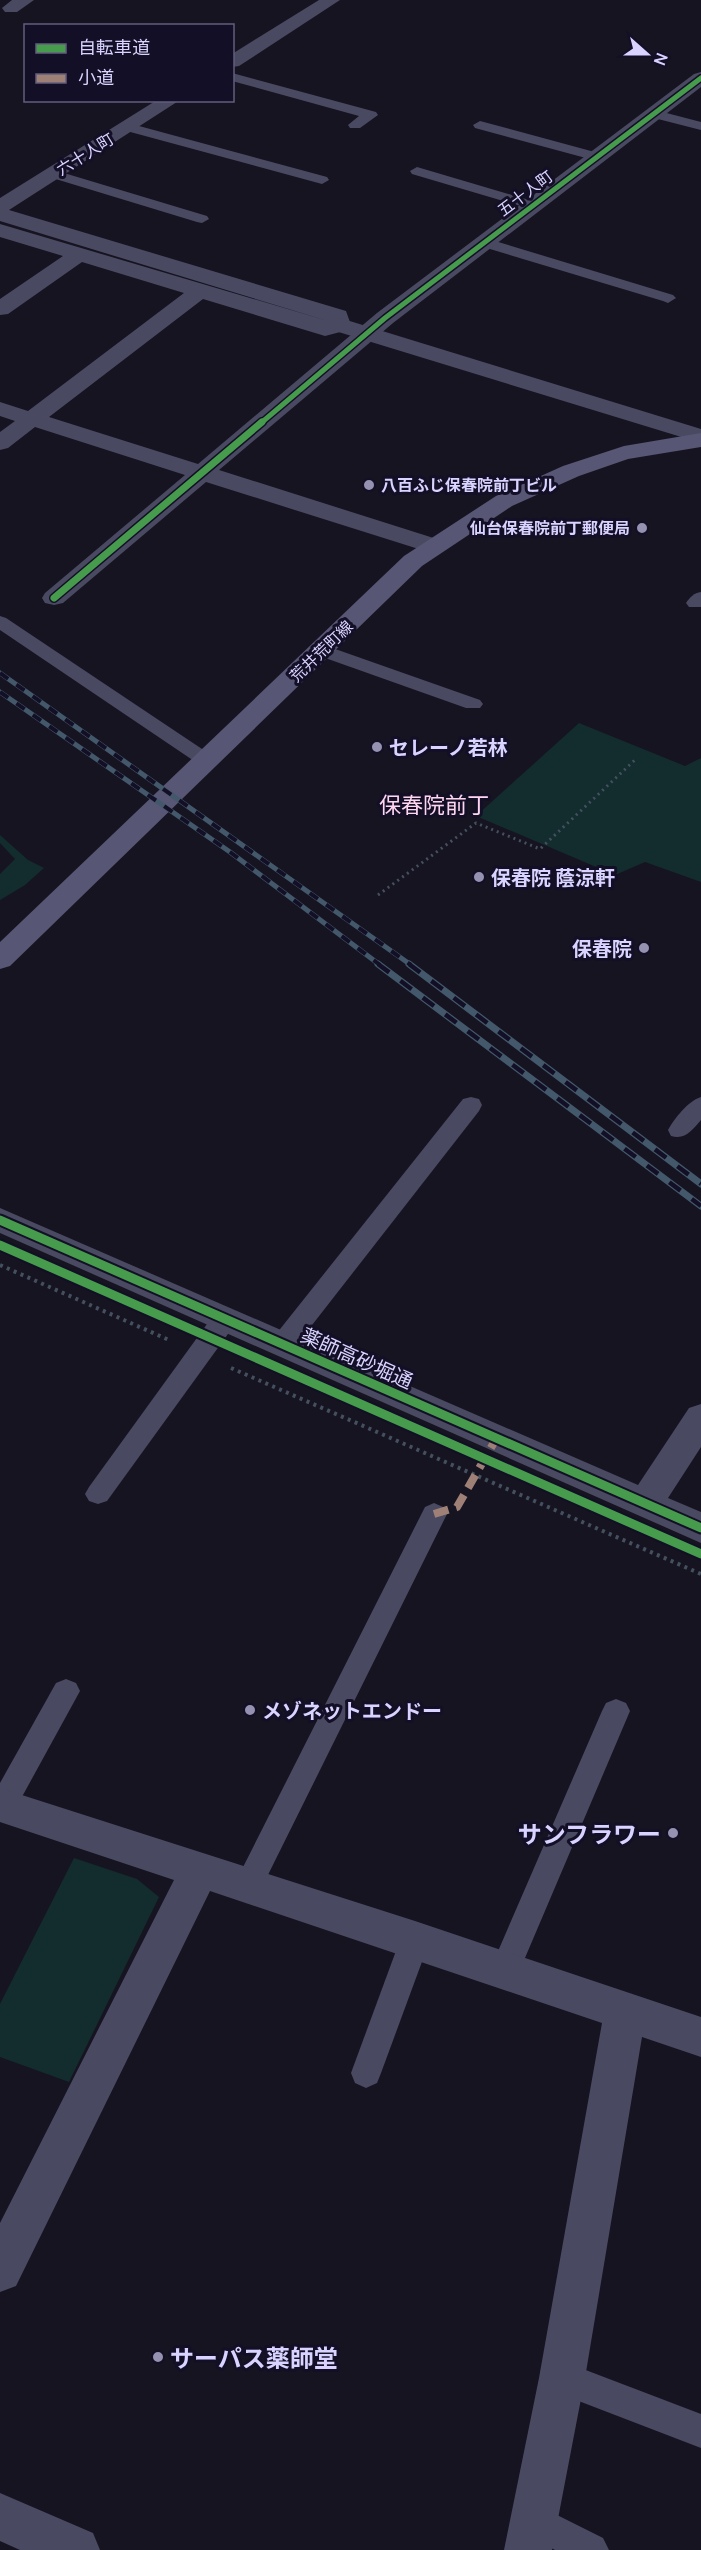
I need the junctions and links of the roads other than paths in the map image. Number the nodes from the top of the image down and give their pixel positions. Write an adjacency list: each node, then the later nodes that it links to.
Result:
1 (331, 0): 2 (street)
2 (234, 61)
3 (234, 78): 8 (lane)
4 (701, 78): 6 (street, 五十人町)
5 (168, 102): 10 (street, 六十人町)
6 (655, 114): 9 (lane); 11 (street, 五十人町)
7 (480, 125): 11 (lane)
8 (355, 126)
9 (701, 126)
10 (128, 127): 13 (street, 六十人町); 14 (lane)
11 (597, 157): 15 (street, 五十人町)
12 (417, 171): 15 (lane)
13 (54, 174): 16 (street, 六十人町); 18 (lane)
14 (322, 180)
15 (534, 206): 20 (street, 五十人町)
16 (0, 207)
17 (0, 214): 25 (street)
18 (202, 219)
19 (0, 230): 21 (street)
20 (485, 243): 23 (lane); 26 (street, 五十人町)
21 (79, 254): 22 (street); 24 (street)
22 (200, 291): 25 (street); 28 (street)
23 (669, 298)
24 (0, 309)
25 (340, 325): 26 (street)
26 (368, 333): 29 (street); 31 (street, 五十人町)
27 (0, 409): 28 (street)
28 (31, 419): 30 (street); 31 (street)
29 (701, 438): 32 (main road, 荒井荒町線)
30 (0, 443)
31 (200, 473): 32 (street); 33 (street, 五十人町)
32 (434, 546): 35 (main road, 荒井荒町線)
33 (54, 598)
34 (0, 622): 37 (lane)
35 (321, 650): 36 (lane); 37 (main road, 荒井荒町線)
36 (473, 704)
37 (207, 761): 38 (main road, 荒井荒町線)
38 (0, 959)
39 (471, 1105): 44 (lane)
40 (701, 1105): 41 (lane)
41 (678, 1130)
42 (0, 1221): 43 (street, 薬師高砂堀通)
43 (224, 1320): 44 (street, 薬師高砂堀通); 46 (lane)
44 (282, 1345): 47 (street, 薬師高砂堀通)
45 (701, 1418): 47 (street)
46 (98, 1494)
47 (645, 1504): 49 (street, 薬師高砂堀通)
48 (434, 1514): 54 (lane)
49 (701, 1528)
50 (66, 1690): 52 (lane)
51 (616, 1711): 56 (lane)
52 (1, 1805): 53 (street)
53 (200, 1869): 54 (street); 60 (street)
54 (248, 1886): 55 (street)
55 (415, 1940): 56 (street); 59 (lane)
56 (504, 1972): 57 (street)
57 (625, 2012): 58 (street); 61 (street)
58 (701, 2037)
59 (366, 2073)
60 (0, 2270)
61 (562, 2378): 62 (lane); 64 (street)
62 (701, 2431)
63 (0, 2517): 65 (street)
64 (531, 2535): 66 (lane)
65 (76, 2550)
66 (591, 2550)

